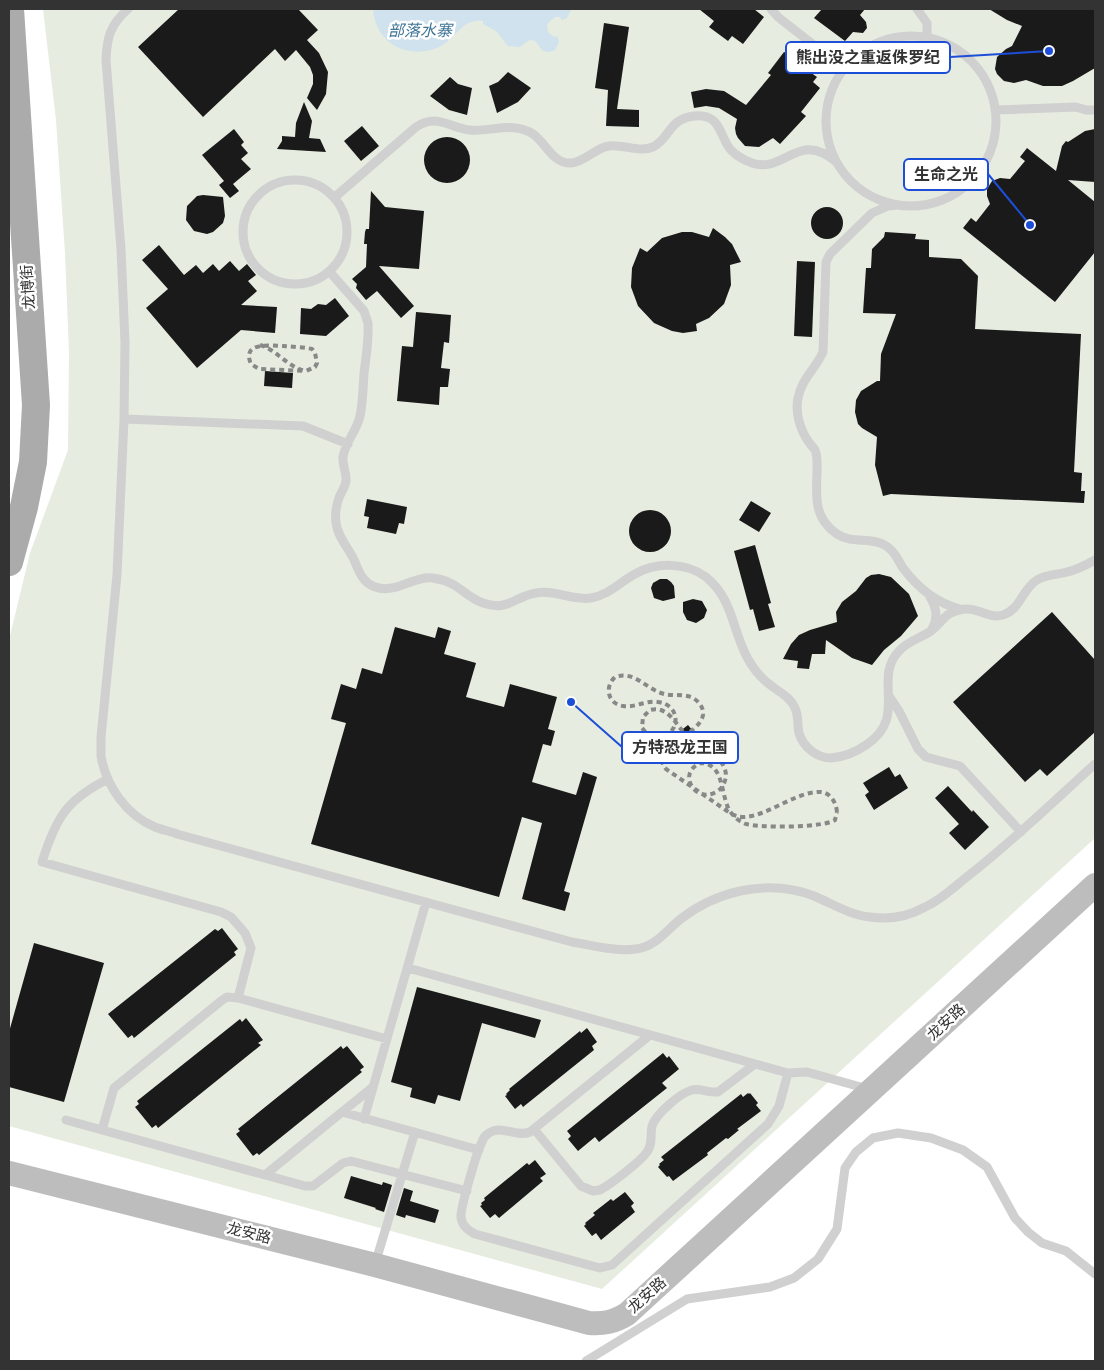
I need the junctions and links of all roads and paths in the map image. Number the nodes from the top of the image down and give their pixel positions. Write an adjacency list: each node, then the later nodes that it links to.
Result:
1 (10, 9): 16 (main road, 龙博街)
2 (128, 9): 13 (lane)
3 (771, 9): 6 (lane)
4 (916, 9): 5 (lane)
5 (927, 37): 6 (lane); 7 (lane)
6 (843, 68): 9 (lane)
7 (995, 110): 8 (lane); 11 (lane)
8 (1095, 110)
9 (836, 162): 10 (lane); 11 (lane)
10 (335, 197): 12 (lane); 12 (lane)
11 (897, 205): 17 (lane)
12 (329, 271): 14 (lane)
13 (124, 419): 14 (lane); 22 (lane)
14 (348, 444): 20 (lane)
15 (1095, 560): 18 (lane)
16 (9, 562)
17 (929, 594): 18 (lane); 19 (lane)
18 (960, 610): 19 (lane)
19 (929, 633): 20 (lane)
20 (889, 696): 23 (lane)
21 (1095, 764): 23 (lane)
22 (108, 778): 25 (lane); 27 (lane)
23 (1021, 832): 25 (lane)
24 (1095, 885): 33 (main road, 龙安路)
25 (426, 902): 26 (lane)
26 (408, 968): 28 (lane); 29 (lane)
27 (238, 998): 29 (lane); 38 (lane)
28 (650, 1035): 30 (lane); 37 (lane)
29 (387, 1039): 32 (lane)
30 (755, 1064): 31 (lane); 37 (lane)
31 (788, 1073): 33 (lane); 44 (lane)
32 (373, 1087): 34 (lane); 35 (lane)
33 (872, 1090): 45 (main road, 龙安路)
34 (342, 1112): 35 (lane); 42 (lane)
35 (364, 1118): 39 (lane)
36 (66, 1120): 38 (lane)
37 (534, 1129): 40 (lane)
38 (102, 1130): 42 (lane)
39 (415, 1132): 40 (lane); 43 (lane)
40 (478, 1150): 44 (lane)
41 (9, 1173): 45 (main road, 龙安路)
42 (264, 1175): 43 (lane)
43 (403, 1175): 44 (lane); 45 (lane)
44 (467, 1191)
45 (374, 1265)
46 (1095, 1274): 47 (lane)
47 (586, 1361)

